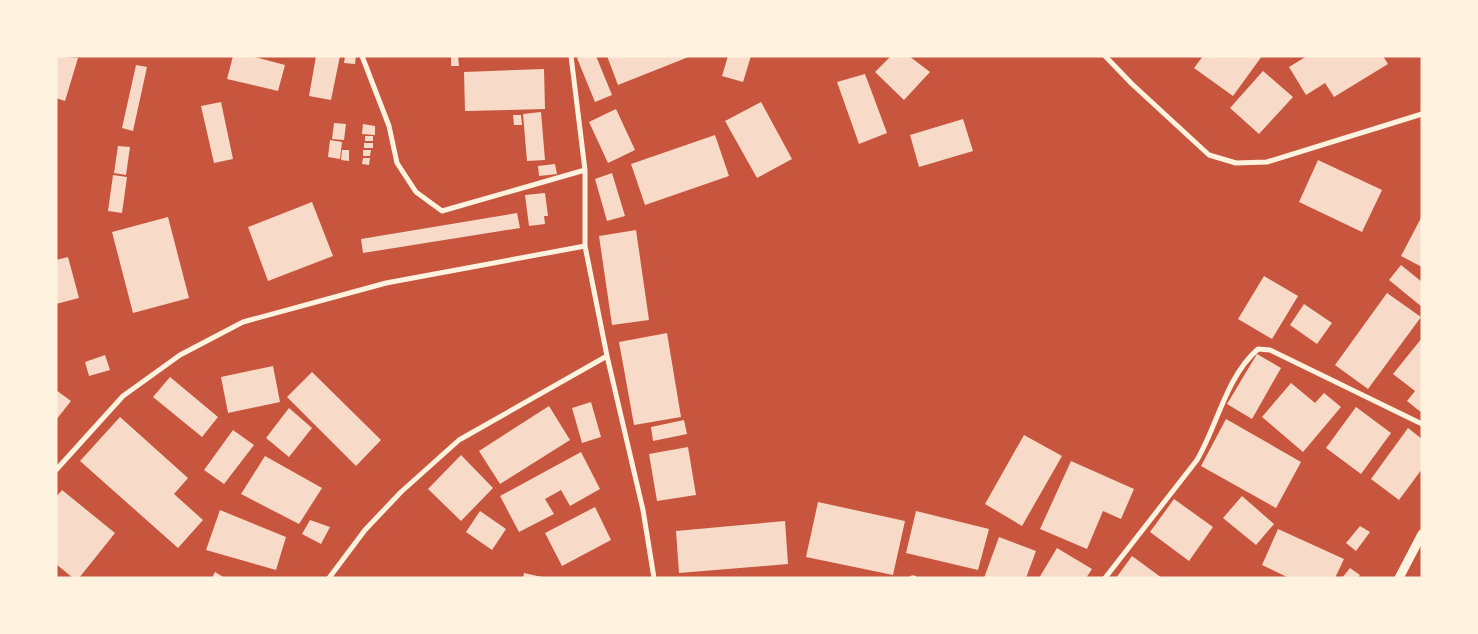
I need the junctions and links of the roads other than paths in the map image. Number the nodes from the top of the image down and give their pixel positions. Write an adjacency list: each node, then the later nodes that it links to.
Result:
1 (362, 56): 5 (street)
2 (571, 56): 5 (street)
3 (1105, 56): 4 (street)
4 (1422, 114)
5 (585, 170): 6 (street)
6 (585, 246): 7 (street); 9 (street)
7 (606, 356): 11 (street); 12 (street)
8 (1422, 424): 13 (street)
9 (56, 470)
10 (1422, 534): 14 (street)
11 (328, 578)
12 (654, 578)
13 (1105, 578)
14 (1399, 578)

